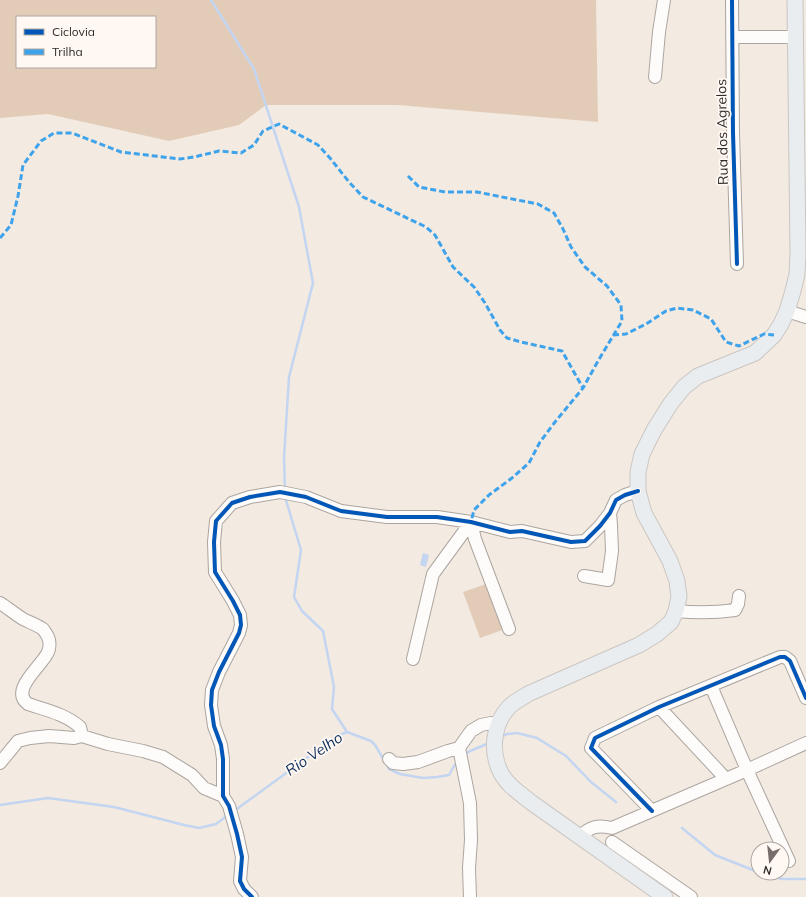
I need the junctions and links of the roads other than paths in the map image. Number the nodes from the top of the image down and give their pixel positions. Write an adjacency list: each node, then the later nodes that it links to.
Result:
1 (664, 0): 6 (street)
2 (732, 0): 5 (street, Rua dos Agrelos)
3 (795, 0): 4 (main road)
4 (799, 32): 5 (street); 8 (main road)
5 (732, 37): 7 (street, Rua dos Agrelos)
6 (655, 77)
7 (737, 264)
8 (787, 311): 9 (street); 10 (main road)
9 (806, 317)
10 (638, 490): 11 (street); 16 (main road)
11 (610, 513): 12 (street); 13 (street)
12 (471, 522): 17 (street); 18 (street); 30 (street)
13 (584, 576)
14 (739, 596): 16 (street)
15 (0, 603): 23 (street)
16 (676, 611): 22 (main road)
17 (509, 628)
18 (413, 659)
19 (711, 686): 20 (street); 21 (street); 28 (street)
20 (806, 698)
21 (659, 707): 29 (street); 31 (street)
22 (498, 725): 25 (street); 33 (main road)
23 (82, 736): 27 (street); 30 (street)
24 (806, 743): 28 (street)
25 (459, 748): 26 (street); 37 (street)
26 (389, 759)
27 (0, 763)
28 (747, 770): 29 (street); 34 (street)
29 (726, 779): 31 (street)
30 (223, 796): 36 (street)
31 (652, 811): 32 (street)
32 (612, 828): 33 (street); 35 (street)
33 (580, 837): 35 (main road)
34 (780, 841)
35 (608, 848): 38 (main road); 39 (street)
36 (252, 897)
37 (470, 897)
38 (665, 897)
39 (691, 897)

